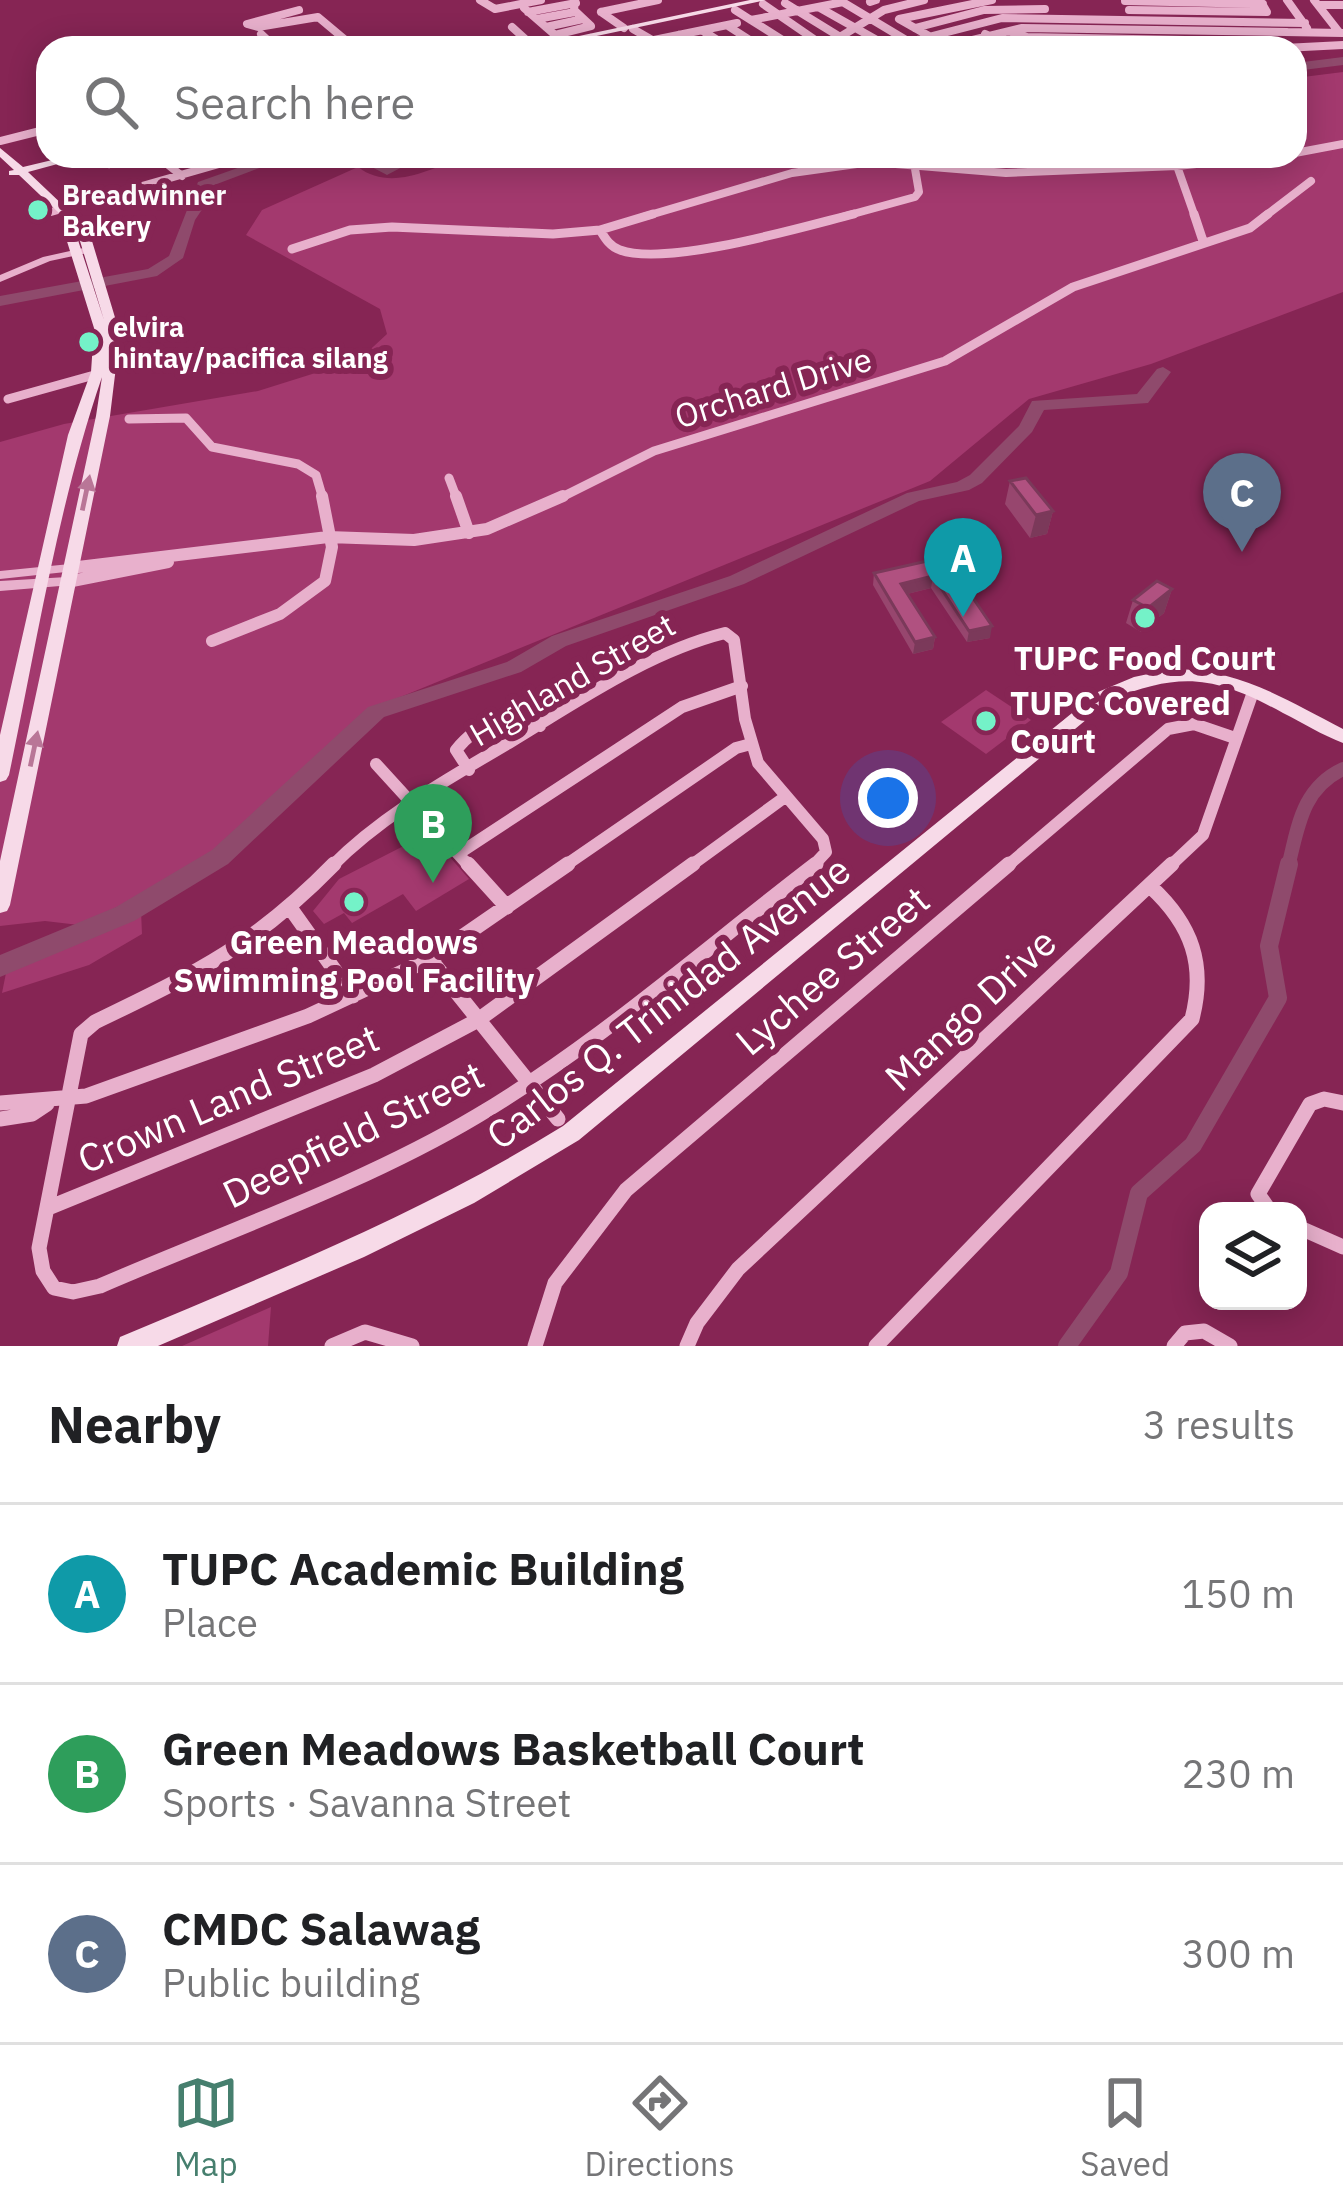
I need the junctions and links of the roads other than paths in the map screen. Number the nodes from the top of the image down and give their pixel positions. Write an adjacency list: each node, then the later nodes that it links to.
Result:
1 (496, 0): 10 (street)
2 (541, 0): 17 (street)
3 (602, 0): 26 (street)
4 (658, 0): 14 (street)
5 (804, 0): 15 (street)
6 (924, 0): 24 (street)
7 (992, 0): 47 (street)
8 (1040, 0): 30 (street)
9 (1287, 0): 40 (street)
10 (481, 1): 17 (street)
11 (842, 1): 20 (street); 34 (street)
12 (872, 1): 24 (street)
13 (1261, 2): 21 (street)
14 (628, 3): 26 (street)
15 (785, 3): 18 (street); 27 (street)
16 (1316, 3): 25 (street); 31 (street)
17 (519, 4): 28 (street)
18 (764, 4): 32 (street); 48 (main road)
19 (575, 5): 28 (street); 36 (street); 37 (street)
20 (819, 7): 27 (street); 46 (street)
21 (1127, 8): 35 (street); 40 (street)
22 (299, 10): 56 (street)
23 (735, 10): 38 (street)
24 (884, 10): 34 (street)
25 (1343, 10): 31 (street)
26 (602, 11): 48 (street)
27 (796, 11): 32 (street); 68 (street)
28 (528, 12): 36 (street)
29 (719, 12): 41 (street)
30 (1047, 14): 35 (street); 47 (street); 72 (street)
31 (1324, 14): 50 (street)
32 (775, 15): 38 (street); 67 (street)
33 (698, 16): 45 (street)
34 (867, 19): 46 (street); 70 (street)
35 (1090, 19): 53 (street)
36 (537, 20): 44 (street)
37 (583, 20): 44 (street); 59 (street)
38 (751, 20): 66 (street)
39 (676, 21): 51 (street)
40 (1305, 23): 54 (street)
41 (732, 24): 45 (street); 65 (street)
42 (656, 25): 63 (street)
43 (512, 27): 57 (street)
44 (546, 27): 58 (street)
45 (716, 28): 49 (street)
46 (851, 28): 68 (street); 69 (street)
47 (915, 28): 71 (street)
48 (624, 30): 60 (main road); 61 (street); 62 (street)
49 (702, 30): 51 (street); 64 (street)
50 (1342, 30): 54 (street)
51 (692, 32): 63 (street)
52 (1287, 32): 53 (street); 54 (street); 79 (street)
53 (1096, 33): 76 (street); 77 (street); 78 (street)
54 (1310, 33): 80 (street)
55 (984, 34): 73 (street); 74 (street); 75 (street)
56 (341, 36)
57 (521, 36)
58 (557, 36)
59 (575, 36)
60 (594, 36)
61 (628, 36)
62 (641, 36)
63 (675, 36)
64 (711, 36)
65 (747, 36)
66 (776, 36)
67 (806, 36)
68 (837, 36)
69 (867, 36)
70 (899, 36)
71 (929, 36)
72 (935, 36)
73 (978, 36)
74 (989, 36)
75 (1024, 36)
76 (1044, 36)
77 (1097, 36)
78 (1149, 36)
79 (1265, 36)
80 (1317, 44): 81 (street); 82 (street)
81 (1307, 45)
82 (1343, 45)
83 (36, 132): 84 (street)
84 (0, 141)
85 (1343, 144): 87 (street)
86 (0, 151): 98 (main road)
87 (1307, 151)
88 (0, 162): 98 (main road)
89 (36, 167): 98 (main road)
90 (172, 168): 99 (street)
91 (195, 168): 99 (street)
92 (205, 168): 99 (street)
93 (828, 168): 102 (street)
94 (915, 168): 102 (street)
95 (950, 168): 96 (street)
96 (1123, 168)
97 (1178, 168): 103 (street)
98 (16, 172): 101 (main road)
99 (180, 175): 101 (street)
100 (1311, 181): 103 (street, Orchard Drive)
101 (58, 210): 105 (main road)
102 (600, 230): 104 (street)
103 (1203, 241): 111 (street, Orchard Drive)
104 (292, 249)
105 (85, 255): 106 (street); 107 (main road)
106 (0, 280)
107 (104, 372): 108 (street); 114 (main road, one-way to 107); 115 (main road)
108 (8, 399)
109 (129, 419): 112 (street)
110 (448, 478): 111 (street)
111 (470, 532): 112 (street, Orchard Drive)
112 (328, 537): 114 (street, Orchard Drive); 117 (street)
113 (0, 575): 115 (street, Orchard Drive)
114 (68, 575): 115 (street, Orchard Drive); 131 (main road, one-way to 114)
115 (43, 579): 116 (street, Orchard Drive); 126 (main road)
116 (0, 586)
117 (212, 641)
118 (742, 686): 120 (street, Highland Street); 123 (street); 129 (street)
119 (1253, 692): 121 (main road, Carlos Q. Trinidad Avenue); 122 (street, Mango Drive); 148 (main road, Carlos Q. Trinidad Avenue)
120 (540, 726): 125 (street, Highland Street); 125 (street)
121 (1343, 737)
122 (1235, 738): 130 (street, Mango Drive); 151 (street, Lychee Street)
123 (751, 744): 127 (street); 132 (street)
124 (376, 764): 128 (street)
125 (469, 770): 128 (street, Highland Street)
126 (0, 775)
127 (785, 797): 136 (street, Crown Land Street); 137 (street, Deepfield Street)
128 (415, 805): 129 (street); 133 (street, Highland Street)
129 (458, 854): 132 (street)
130 (1151, 887): 152 (street, Mango Drive); 153 (street)
131 (0, 905)
132 (506, 907): 134 (street)
133 (291, 909): 135 (street); 138 (street, Highland Street)
134 (430, 959): 135 (street); 136 (street)
135 (353, 996): 138 (street)
136 (478, 1020): 137 (street); 145 (street, Crown Land Street)
137 (529, 1083): 143 (street); 145 (street, Deepfield Street)
138 (67, 1100): 140 (street); 145 (street)
139 (0, 1103): 140 (street)
140 (47, 1103): 142 (street)
141 (1343, 1103): 144 (street)
142 (0, 1119)
143 (558, 1119)
144 (1264, 1202)
145 (48, 1208)
146 (1307, 1231): 147 (street)
147 (1343, 1247)
148 (129, 1346)
149 (332, 1346): 150 (street)
150 (412, 1346)
151 (536, 1346)
152 (687, 1346)
153 (876, 1346)
154 (1174, 1346): 155 (street)
155 (1230, 1346)

